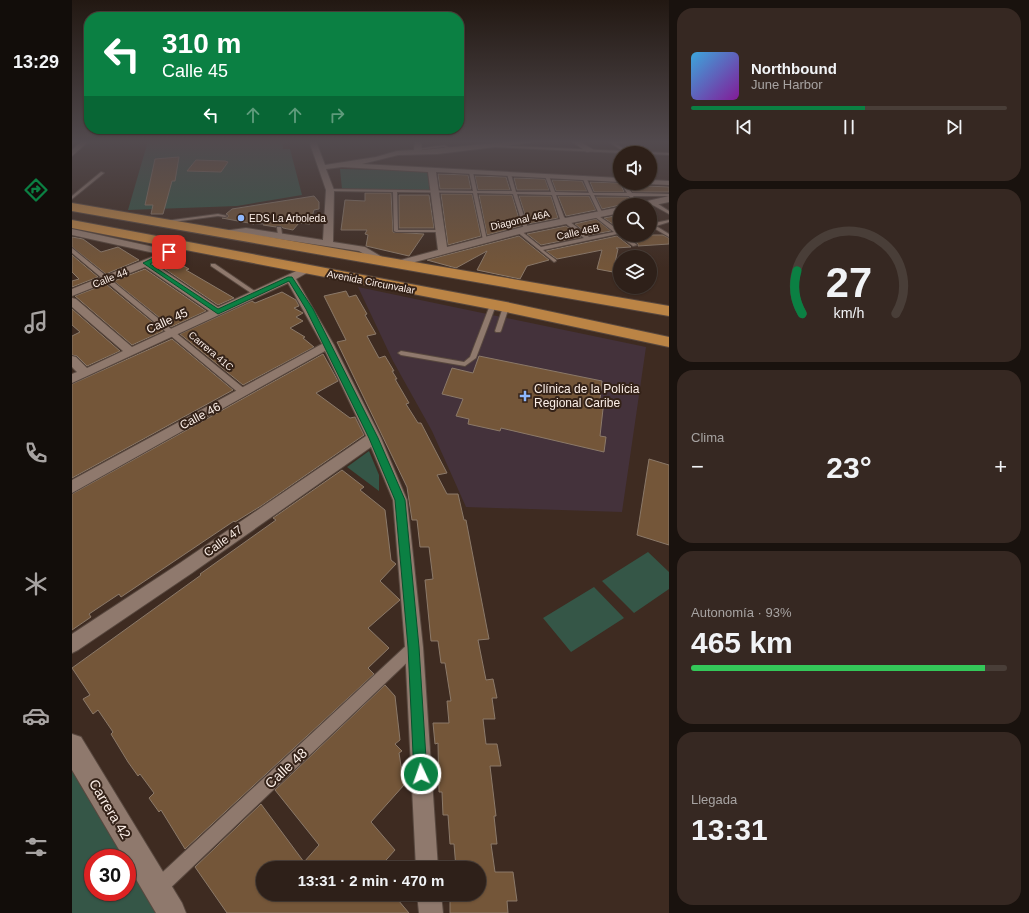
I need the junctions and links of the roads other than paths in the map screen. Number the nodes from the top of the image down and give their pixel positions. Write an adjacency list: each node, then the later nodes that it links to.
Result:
1 (89, 184): 18 (lane)
2 (327, 184): 8 (street)
3 (434, 184): 11 (street)
4 (473, 184): 12 (lane)
5 (512, 184): 13 (lane)
6 (550, 184): 14 (lane)
7 (587, 184): 15 (lane)
8 (330, 190): 10 (lane); 45 (street)
9 (627, 190): 16 (lane)
10 (395, 191): 11 (lane); 36 (lane)
11 (435, 192): 12 (lane); 36 (street)
12 (475, 193): 13 (lane); 43 (lane)
13 (515, 193): 14 (lane); 35 (lane)
14 (554, 194): 15 (lane); 28 (lane)
15 (592, 194): 16 (lane); 26 (lane)
16 (630, 195): 17 (lane); 19 (lane)
17 (669, 195)
18 (72, 198)
19 (632, 198)
20 (669, 199): 21 (street)
21 (657, 202)
22 (657, 206): 25 (lane)
23 (72, 207): 30 (highway, Avenida Circunvalar)
24 (613, 211): 26 (street, Diagonal 46A)
25 (669, 213)
26 (598, 214): 28 (street, Diagonal 46A); 33 (lane)
27 (225, 216): 30 (lane)
28 (565, 221): 35 (street, Diagonal 46A); 42 (lane)
29 (669, 221): 32 (lane)
30 (163, 222): 39 (highway, Avenida Circunvalar)
31 (72, 224): 56 (highway, Avenida Circunvalar)
32 (657, 224)
33 (613, 227)
34 (657, 229): 41 (lane)
35 (522, 230): 43 (street, Diagonal 46A); 49 (lane)
36 (440, 231): 50 (street)
37 (72, 232): 54 (street, Calle 44)
38 (280, 232): 39 (street); 45 (street); 47 (lane)
39 (226, 233): 47 (highway, Avenida Circunvalar)
40 (613, 234): 42 (lane, Calle 46B)
41 (669, 236)
42 (588, 239): 49 (lane, Calle 46B)
43 (485, 240): 50 (street, Diagonal 46A)
44 (632, 242): 46 (lane)
45 (328, 243): 51 (street)
46 (635, 244)
47 (302, 246): 51 (highway, Avenida Circunvalar)
48 (72, 250): 57 (street, Carrera 41C)
49 (540, 250): 52 (lane)
50 (443, 251): 53 (street, Diagonal 46A)
51 (379, 259): 53 (highway, Avenida Circunvalar)
52 (554, 261)
53 (430, 262): 62 (highway, Avenida Circunvalar)
54 (146, 263): 57 (street, Calle 44); 63 (street)
55 (213, 265): 59 (lane)
56 (295, 272): 59 (street, Calle 45); 61 (highway, Avenida Circunvalar); 67 (street)
57 (106, 279): 58 (street, Calle 44); 65 (street, Carrera 41C)
58 (72, 293)
59 (256, 294): 63 (street, Calle 45)
60 (72, 301): 68 (street)
61 (499, 306): 64 (lane); 66 (highway, Avenida Circunvalar); 69 (lane)
62 (669, 311)
63 (218, 312): 65 (street, Calle 45)
64 (498, 331)
65 (173, 333): 68 (street, Calle 45); 73 (street, Carrera 41C)
66 (669, 342)
67 (328, 346): 73 (street, Calle 46); 74 (street)
68 (131, 352): 71 (street, Calle 45)
69 (401, 353)
70 (72, 360): 71 (street)
71 (85, 373): 72 (street, Calle 45)
72 (72, 379)
73 (244, 392): 75 (street, Calle 46)
74 (374, 438): 76 (street, Calle 47); 77 (street)
75 (72, 487)
76 (72, 644)
77 (414, 647): 79 (street); 80 (street, Calle 48)
78 (72, 746): 80 (street, Carrera 42)
79 (427, 861)
80 (158, 888): 82 (street, Carrera 42)
81 (430, 901): 83 (street)
82 (172, 913)
83 (431, 913)

